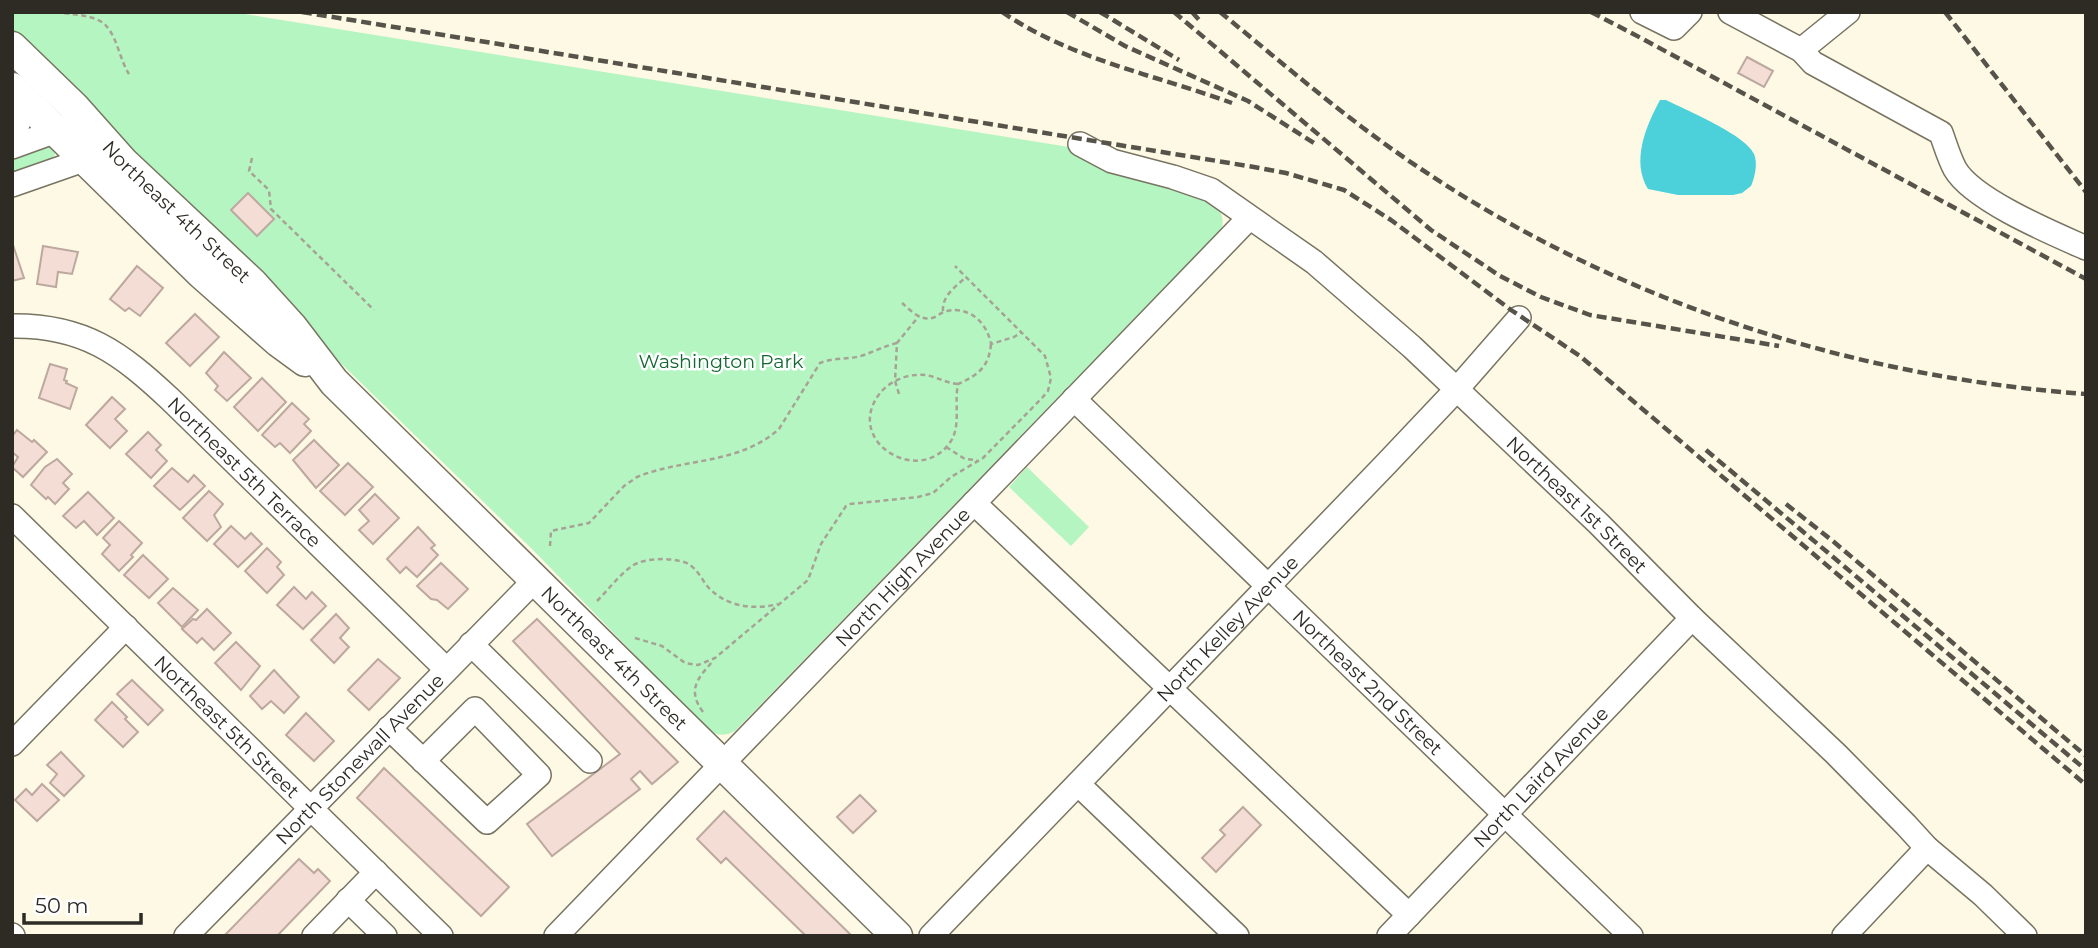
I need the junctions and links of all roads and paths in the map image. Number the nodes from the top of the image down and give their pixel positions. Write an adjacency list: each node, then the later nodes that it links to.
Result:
1 (56, 12): 8 (path)
2 (1643, 12): 3 (street)
3 (1690, 12)
4 (1730, 12): 7 (street)
5 (1848, 12): 7 (street)
6 (12, 47): 11 (main road, Northeast 4th Street)
7 (1801, 50): 20 (street)
8 (128, 74)
9 (12, 88): 13 (main road, Northeast 4th Street)
10 (12, 93): 12 (main road)
11 (86, 120): 13 (street); 16 (main road, Northeast 4th Street)
12 (12, 131)
13 (56, 131): 15 (street); 16 (main road, Northeast 4th Street)
14 (1080, 144): 19 (street, Northeast 1st Street)
15 (12, 147)
16 (99, 155): 18 (street); 42 (main road, Northeast 4th Street)
17 (252, 158): 24 (path)
18 (12, 185)
19 (1249, 218): 34 (street, Northeast 1st Street); 36 (street, North High Avenue)
20 (2086, 248)
21 (955, 266): 22 (path)
22 (965, 277): 25 (path); 29 (path)
23 (902, 303): 26 (path)
24 (374, 310)
25 (943, 311): 26 (path); 31 (path)
26 (919, 316): 30 (path)
27 (1519, 318): 34 (street, North Kelley Avenue)
28 (12, 326): 51 (street, Northeast 5th Terrace)
29 (1022, 332): 31 (path); 38 (path)
30 (897, 343): 32 (path); 41 (path)
31 (991, 344): 33 (path)
32 (895, 382): 33 (path); 35 (path); 37 (path)
33 (958, 384): 37 (path)
34 (1457, 389): 43 (street, North Kelley Avenue); 46 (street, Northeast 1st Street)
35 (899, 394)
36 (1074, 399): 39 (street, North High Avenue); 43 (street, Northeast 2nd Street)
37 (946, 447): 38 (path)
38 (983, 458): 45 (path)
39 (974, 503): 52 (street); 58 (street, North High Avenue)
40 (12, 516): 47 (street, Northeast 5th Street)
41 (550, 546)
42 (535, 580): 49 (street, North Stonewall Avenue); 58 (main road, Northeast 4th Street)
43 (1268, 587): 52 (street, North Kelley Avenue); 61 (street, Northeast 2nd Street)
44 (597, 601): 45 (path)
45 (781, 604): 50 (path)
46 (1692, 618): 61 (street, North Laird Avenue); 62 (street, Northeast 1st Street)
47 (126, 627): 55 (street); 60 (street, Northeast 5th Street)
48 (635, 638): 50 (path)
49 (471, 644): 51 (street, North Stonewall Avenue); 57 (street)
50 (715, 658): 53 (path)
51 (446, 669): 54 (street, North Stonewall Avenue)
52 (1171, 687): 59 (street, North Kelley Avenue); 65 (street)
53 (704, 713)
54 (389, 728): 56 (street); 60 (street, North Stonewall Avenue)
55 (12, 744)
56 (423, 761): 56 (street)
57 (590, 761)
58 (723, 763): 70 (street, North High Avenue); 71 (main road, Northeast 4th Street)
59 (1078, 783): 72 (street, North Kelley Avenue); 73 (street)
60 (312, 809): 63 (street, Northeast 5th Street); 66 (street, North Stonewall Avenue)
61 (1505, 814): 65 (street, North Laird Avenue); 75 (street, Northeast 2nd Street)
62 (1927, 848): 76 (street); 77 (street, Northeast 1st Street)
63 (376, 872): 64 (street); 69 (street, Northeast 5th Street)
64 (348, 901): 67 (street); 68 (street)
65 (1409, 915): 74 (street, North Laird Avenue)
66 (186, 936)
67 (314, 936)
68 (385, 936)
69 (441, 936)
70 (556, 936)
71 (897, 936)
72 (930, 936)
73 (1237, 936)
74 (1389, 936)
75 (1631, 936)
76 (1844, 936)
77 (2025, 936)

